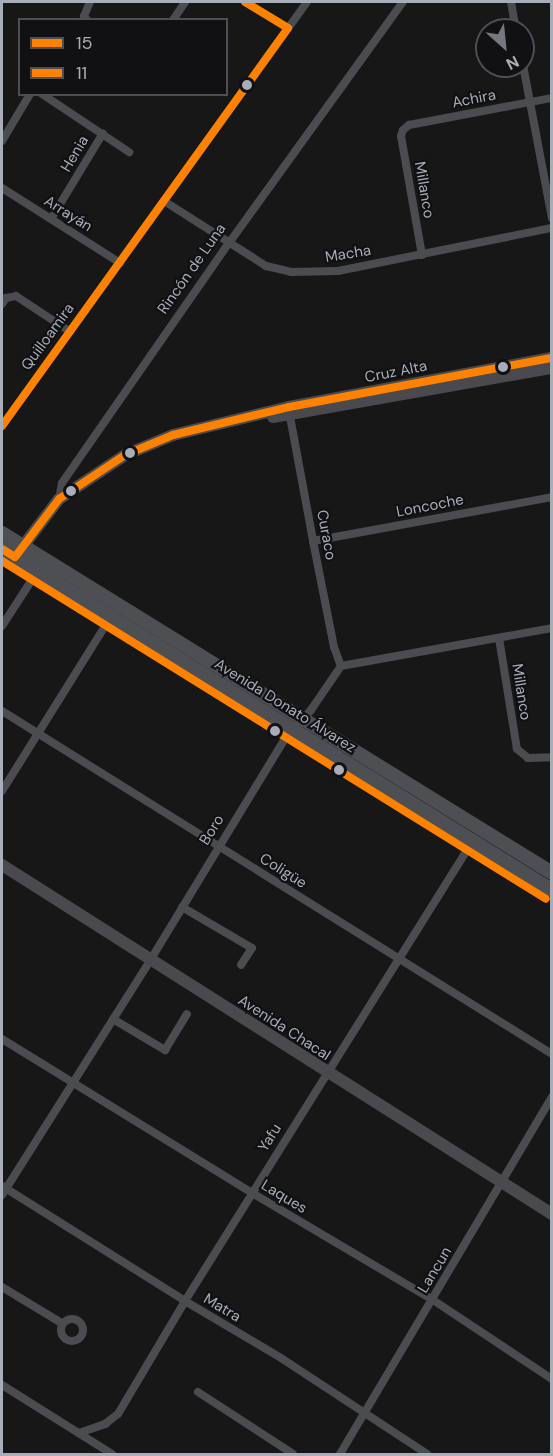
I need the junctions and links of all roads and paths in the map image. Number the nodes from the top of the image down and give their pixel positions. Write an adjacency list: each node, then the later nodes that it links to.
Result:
1 (90, 2): 7 (street)
2 (185, 2): 8 (street)
3 (245, 2): 10 (street)
4 (307, 2): 10 (street, Quilloamira)
5 (403, 2): 25 (street, Rincón de Luna)
6 (511, 2): 9 (street)
7 (85, 18)
8 (174, 18)
9 (514, 18)
10 (288, 28): 21 (street, Quilloamira)
11 (525, 78): 15 (street)
12 (29, 96): 18 (street)
13 (45, 96): 17 (street)
14 (552, 98): 15 (street, Achira)
15 (530, 102): 16 (street, Achira); 22 (street)
16 (403, 130): 26 (street, Millanco)
17 (103, 134): 19 (street); 23 (street, Henia)
18 (2, 141)
19 (129, 152)
20 (2, 188): 23 (street, Arrayán)
21 (164, 201): 25 (street, Macha); 27 (street, Quilloamira)
22 (552, 218)
23 (51, 219): 27 (street, Arrayán)
24 (552, 228): 26 (street, Macha)
25 (229, 243): 26 (street, Macha); 35 (street, Rincón de Luna)
26 (422, 255)
27 (120, 263): 29 (street, Quilloamira)
28 (2, 304): 29 (street)
29 (69, 331): 33 (street, Quilloamira)
30 (552, 358): 32 (main road, Cruz Alta)
31 (552, 368): 32 (main road, Cruz Alta)
32 (289, 412): 35 (main road, Cruz Alta); 37 (street, Curaco)
33 (2, 426)
34 (552, 496): 37 (street, Loncoche)
35 (59, 499): 39 (main road, Rincón de Luna)
36 (2, 533): 39 (main road, Avenida Donato Álvarez)
37 (313, 541): 45 (street, Curaco)
38 (2, 549): 39 (main road, Avenida Donato Álvarez)
39 (19, 552): 40 (main road, Avenida Donato Álvarez); 47 (main road, Avenida Donato Álvarez)
40 (37, 572): 41 (main road, Avenida Donato Álvarez); 42 (street)
41 (111, 618): 48 (main road, Avenida Donato Álvarez); 49 (street)
42 (2, 626)
43 (552, 628): 44 (street)
44 (499, 638): 45 (street); 50 (street, Millanco)
45 (341, 666): 47 (street, Boro)
46 (2, 711): 49 (street, Coligüe)
47 (303, 720): 48 (street, Boro); 55 (main road, Avenida Donato Álvarez)
48 (292, 731): 52 (main road, Avenida Donato Álvarez); 53 (street, Boro)
49 (38, 734): 51 (street); 53 (street, Coligüe)
50 (552, 757)
51 (2, 791)
52 (472, 842): 56 (main road, Avenida Donato Álvarez); 59 (street, Yafu)
53 (218, 847): 57 (street, Boro); 59 (street, Coligüe)
54 (2, 865): 58 (main road, Avenida Chacal)
55 (552, 873)
56 (552, 890)
57 (182, 907): 58 (street, Boro); 60 (street)
58 (151, 959): 62 (street, Boro); 65 (main road, Avenida Chacal)
59 (399, 959): 64 (street, Coligüe); 65 (street, Yafu)
60 (240, 965)
61 (187, 1014): 62 (street)
62 (113, 1019): 66 (street, Boro)
63 (2, 1039): 66 (street, Laques)
64 (552, 1054)
65 (327, 1073): 68 (main road, Avenida Chacal); 70 (street, Yafu)
66 (72, 1083): 69 (street, Boro); 70 (street, Laques)
67 (552, 1097): 68 (street, Lancun)
68 (502, 1183): 71 (main road, Avenida Chacal); 73 (street, Lancun)
69 (3, 1189): 74 (street, Matra)
70 (252, 1193): 73 (street, Laques); 74 (street, Yafu)
71 (552, 1214)
72 (2, 1287): 75 (street)
73 (433, 1300): 76 (street, Laques); 79 (street, Lancun)
74 (184, 1301): 79 (street, Matra); 80 (street, Yafu)
75 (63, 1324)
76 (552, 1379)
77 (2, 1385): 80 (street)
78 (198, 1392): 82 (street)
79 (366, 1412): 83 (street, Lancun); 84 (street, Matra)
80 (79, 1433): 81 (street)
81 (112, 1455)
82 (293, 1455)
83 (340, 1455)
84 (427, 1455)

